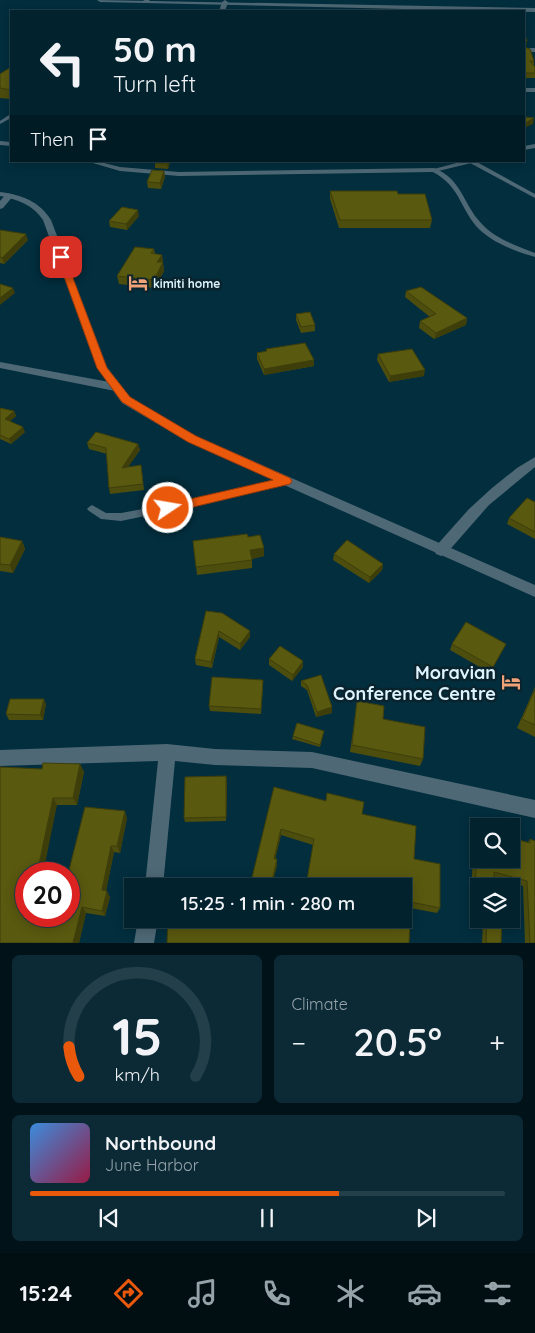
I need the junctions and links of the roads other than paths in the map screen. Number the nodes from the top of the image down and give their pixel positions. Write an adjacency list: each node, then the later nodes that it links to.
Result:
1 (100, 0): 2 (street)
2 (147, 0): 3 (street)
3 (226, 1): 4 (street)
4 (440, 9): 5 (street)
5 (535, 10)
6 (93, 162): 8 (lane)
7 (474, 162): 8 (street); 10 (lane)
8 (434, 170): 12 (lane)
9 (5, 195): 11 (street); 14 (street)
10 (535, 196)
11 (0, 206)
12 (535, 255)
13 (0, 365): 14 (street)
14 (115, 388): 16 (street)
15 (535, 461): 18 (street)
16 (286, 481): 17 (lane); 18 (street)
17 (92, 509)
18 (441, 550): 19 (street)
19 (535, 591)
20 (167, 752): 21 (street); 22 (street); 23 (street)
21 (0, 758)
22 (535, 809)
23 (155, 878)
24 (146, 928): 25 (street)
25 (144, 943)

